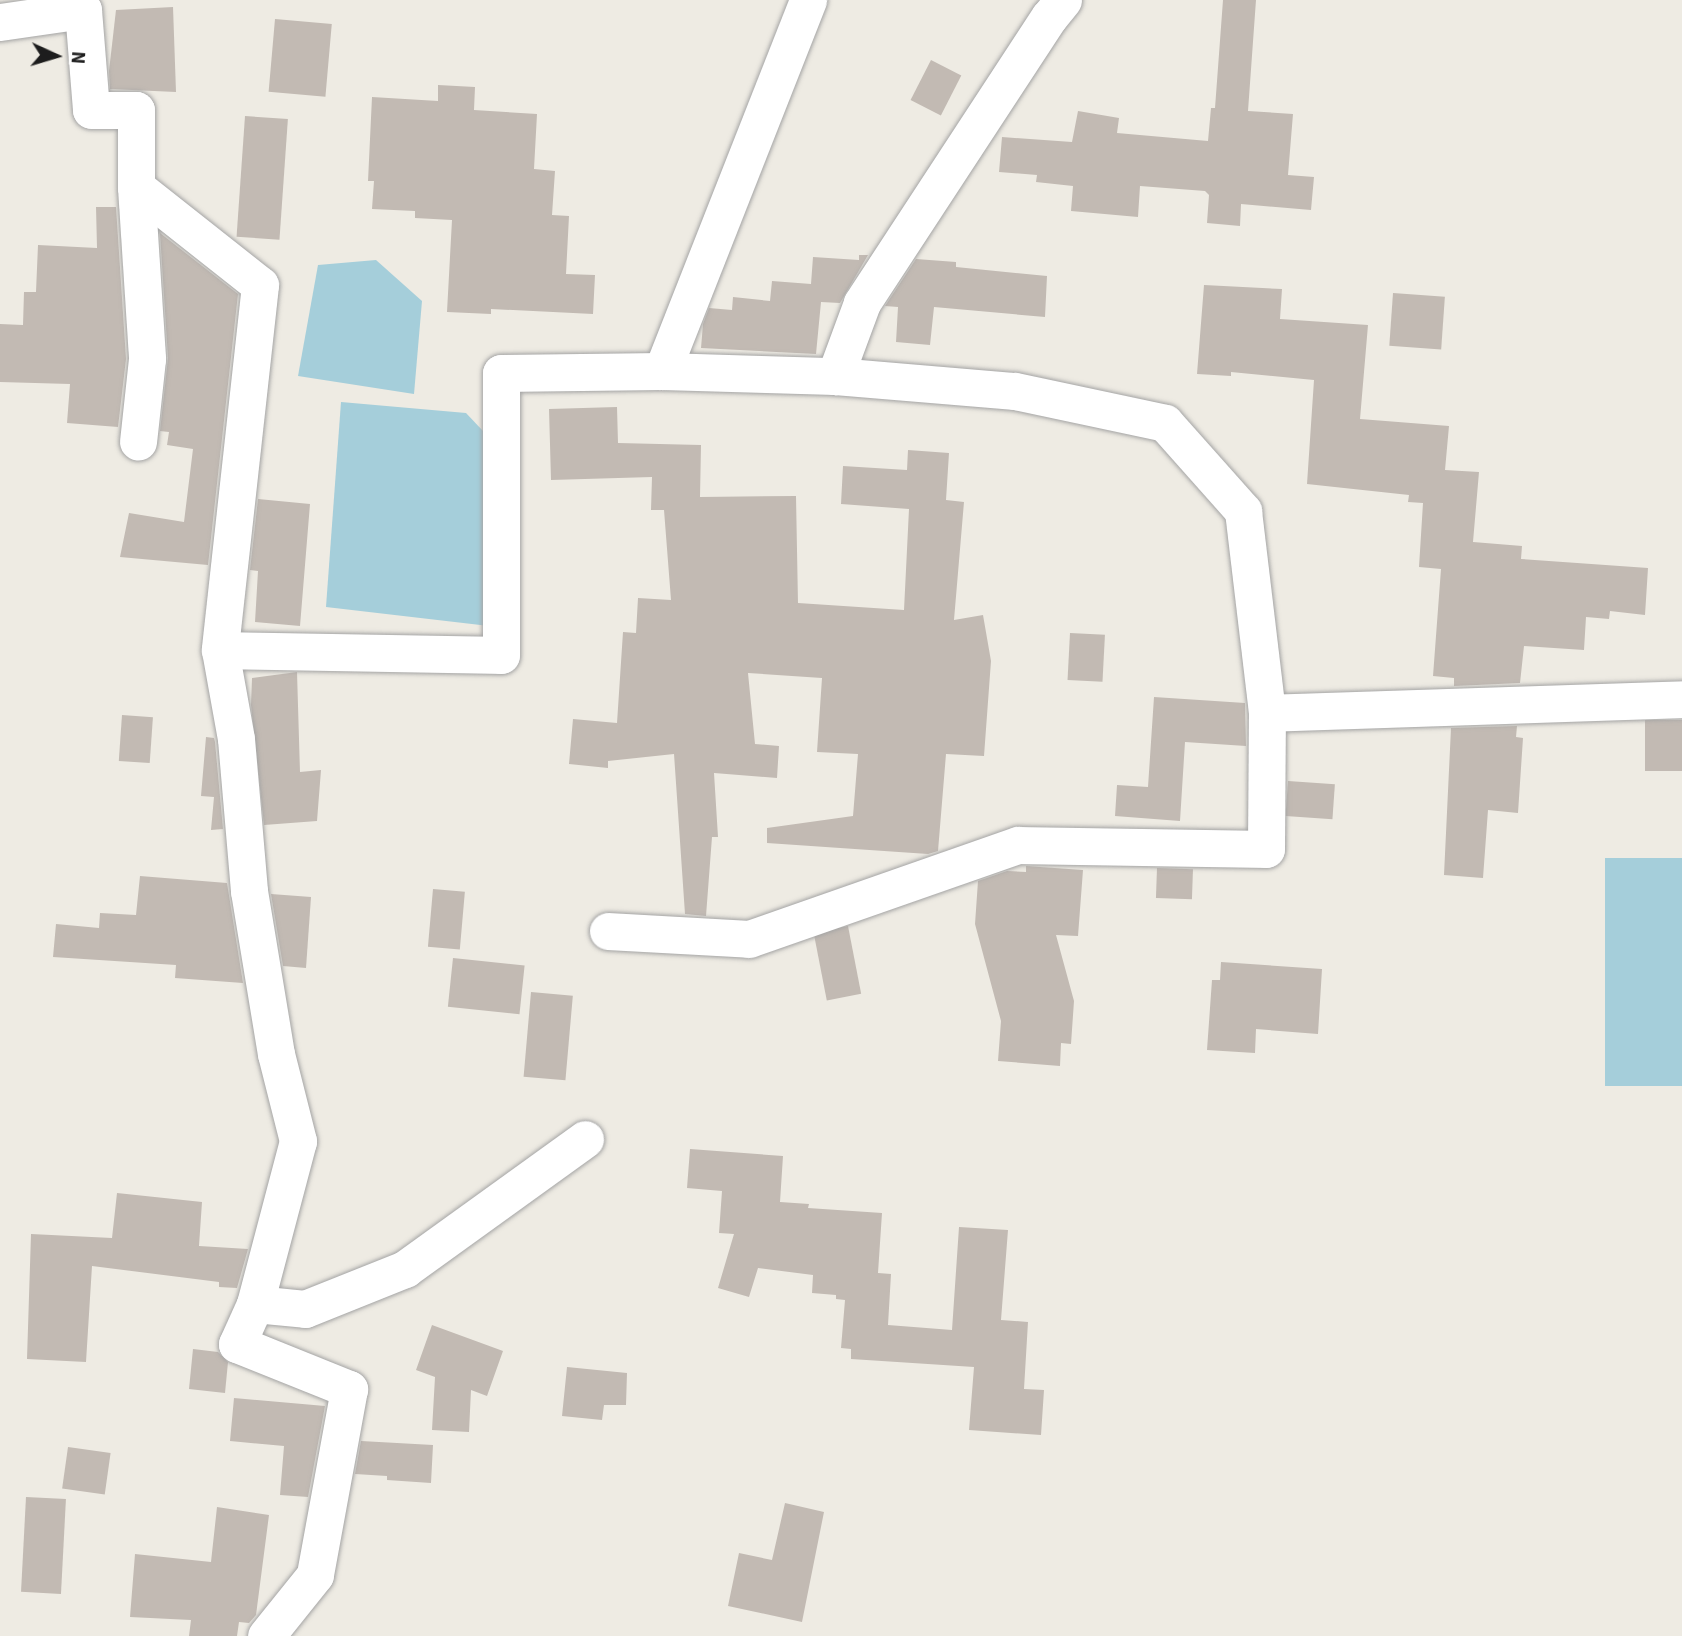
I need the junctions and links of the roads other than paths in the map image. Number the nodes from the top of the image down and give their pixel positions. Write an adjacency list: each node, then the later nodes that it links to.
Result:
1 (808, 0): 5 (street)
2 (1063, 0): 6 (street)
3 (0, 22): 4 (street)
4 (136, 187): 7 (street); 8 (street)
5 (662, 371): 6 (street); 8 (street)
6 (835, 376): 10 (street)
7 (138, 442)
8 (220, 650): 13 (street)
9 (1682, 699): 10 (street)
10 (1267, 713): 11 (street)
11 (608, 931)
12 (585, 1139): 13 (street)
13 (255, 1304): 14 (street)
14 (266, 1636)

